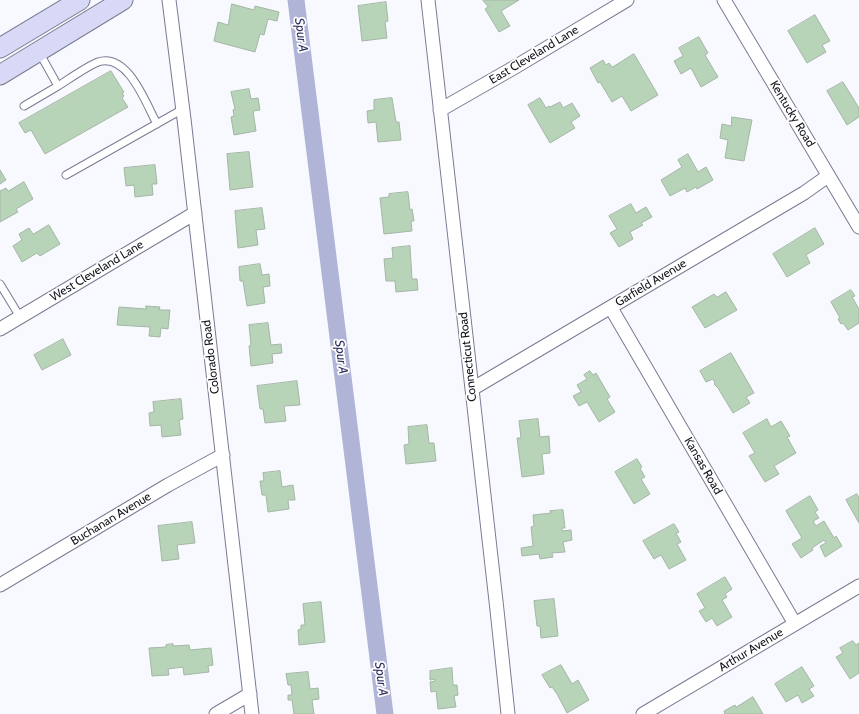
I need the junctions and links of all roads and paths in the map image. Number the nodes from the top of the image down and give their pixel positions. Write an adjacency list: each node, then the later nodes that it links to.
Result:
1 (80, 0): 7 (main road)
2 (123, 0): 8 (main road)
3 (169, 0): 12 (street, Colorado Road)
4 (428, 0): 13 (street, Connecticut Road)
5 (627, 0): 13 (street, East Cleveland Lane)
6 (724, 0): 16 (street, Kentucky Road)
7 (0, 48)
8 (39, 52): 9 (main road); 10 (lane)
9 (0, 75)
10 (58, 86): 11 (lane); 14 (lane)
11 (24, 106)
12 (183, 109): 14 (lane); 17 (street, Colorado Road)
13 (440, 110): 23 (street, Connecticut Road)
14 (156, 124): 15 (lane)
15 (66, 175)
16 (828, 176): 18 (street, Kentucky Road); 20 (street, Garfield Avenue)
17 (195, 214): 21 (street, West Cleveland Lane); 24 (street, Colorado Road)
18 (859, 227)
19 (0, 284): 21 (lane)
20 (611, 308): 23 (street, Garfield Avenue); 27 (street, Kansas Road)
21 (20, 317): 22 (street, West Cleveland Lane)
22 (0, 329)
23 (472, 389): 31 (street, Connecticut Road)
24 (222, 455): 25 (street, Buchanan Avenue); 28 (street, Colorado Road)
25 (0, 585)
26 (859, 586): 27 (street, Arthur Avenue)
27 (795, 624): 32 (street, Arthur Avenue)
28 (250, 694): 29 (street); 30 (street, Colorado Road)
29 (216, 714)
30 (252, 714)
31 (508, 714)
32 (643, 714)

